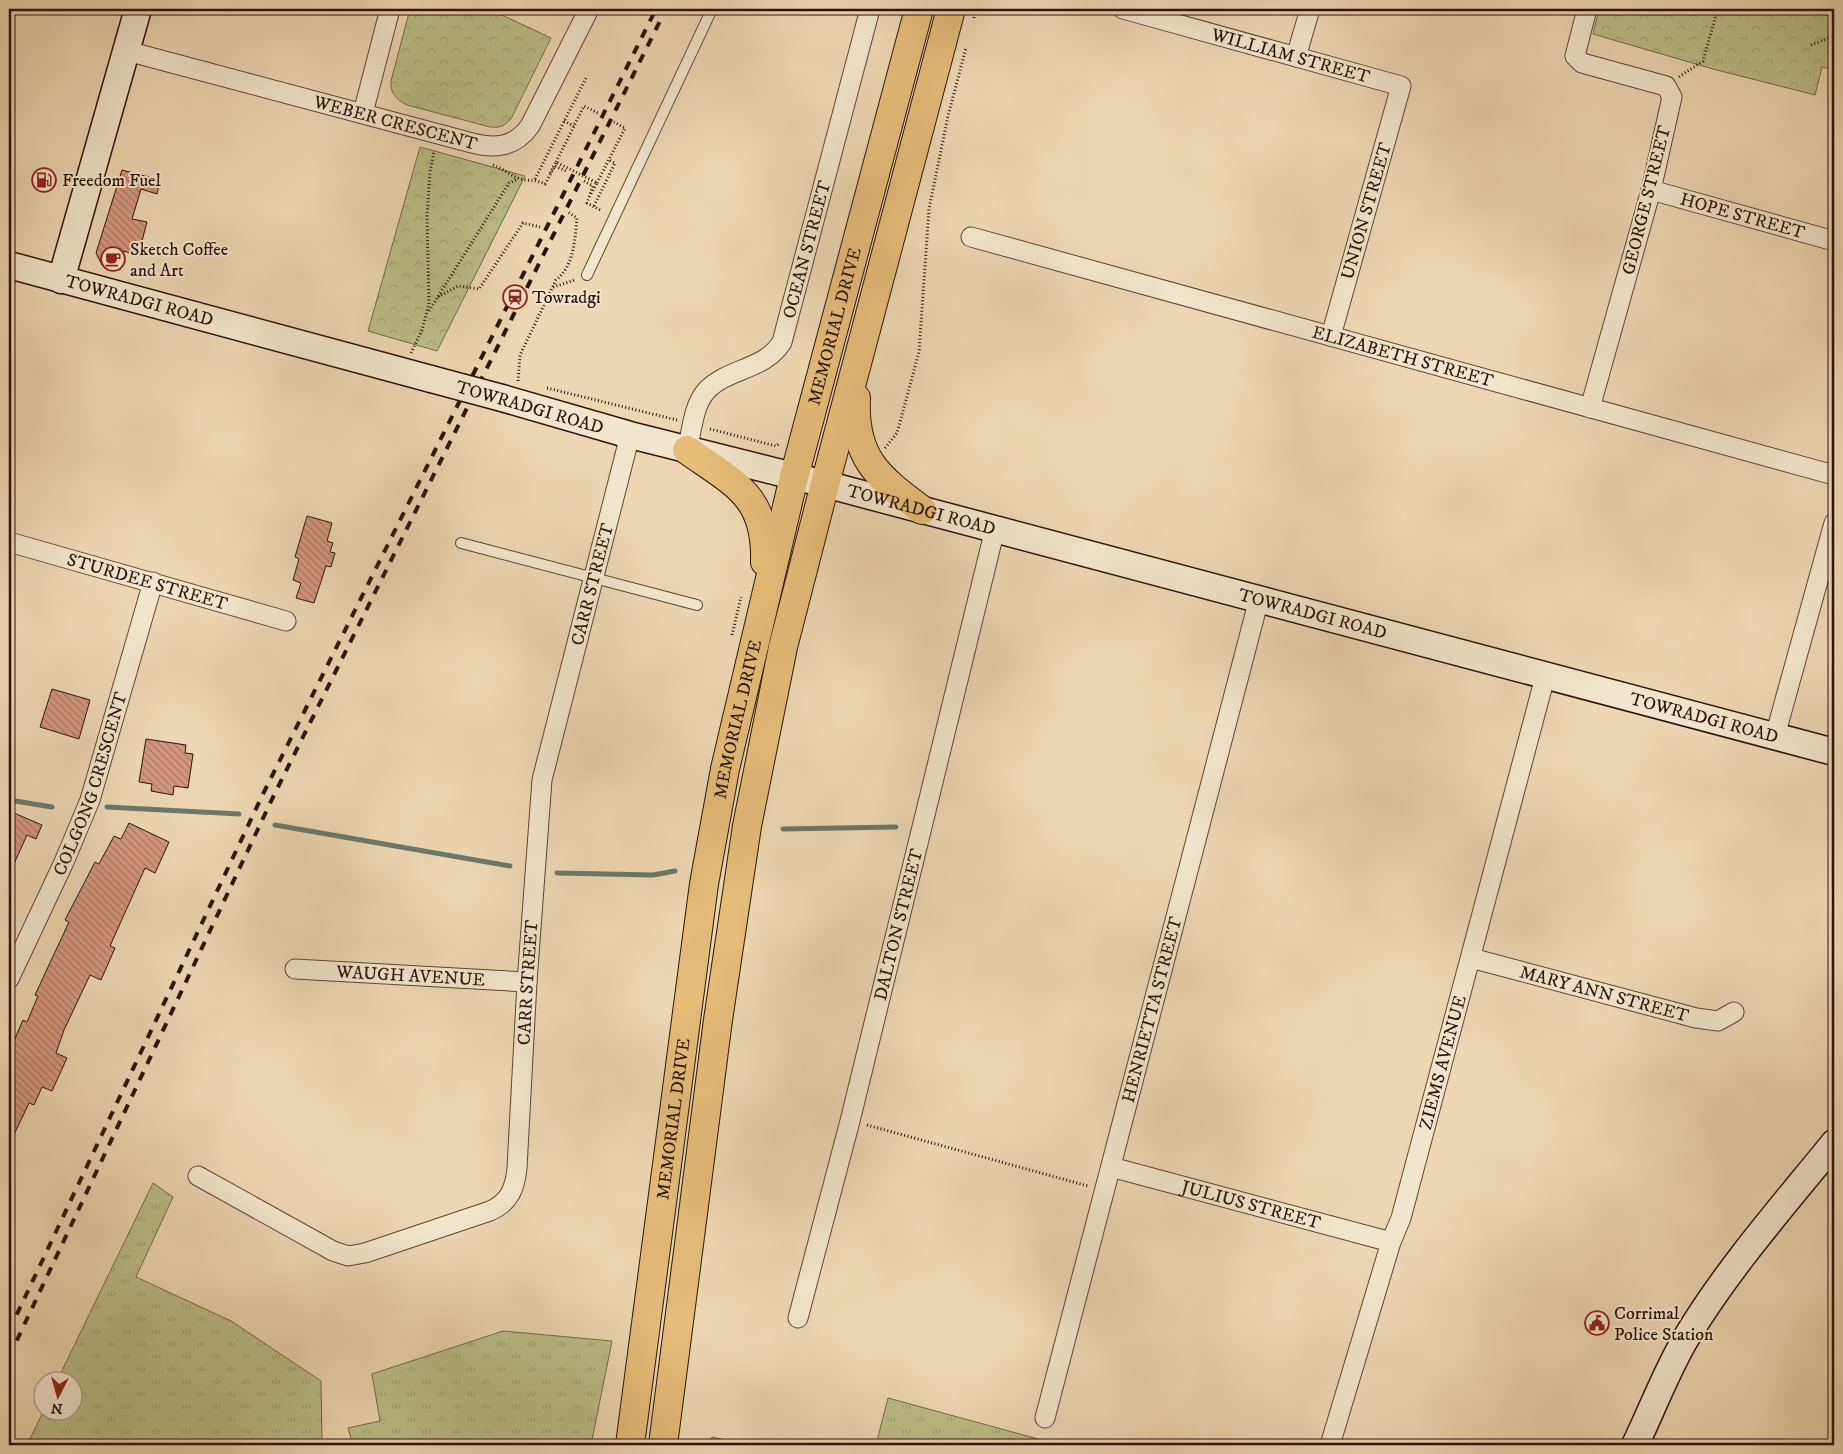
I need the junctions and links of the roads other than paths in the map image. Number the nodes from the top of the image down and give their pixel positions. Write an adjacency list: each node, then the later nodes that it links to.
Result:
1 (138, 9): 11 (main road)
2 (390, 9): 14 (street)
3 (589, 9): 14 (street, WEBER CRESCENT)
4 (712, 9): 19 (lane)
5 (870, 9): 25 (street, OCEAN STREET)
6 (919, 9): 27 (main road, MEMORIAL DRIVE)
7 (951, 9): 22 (main road, MEMORIAL DRIVE)
8 (1123, 9): 12 (street, WILLIAM STREET)
9 (1310, 9): 12 (street)
10 (1587, 9): 15 (street, GEORGE STREET)
11 (127, 51): 14 (street, WEBER CRESCENT); 20 (main road)
12 (1296, 57): 13 (street, WILLIAM STREET)
13 (1401, 86): 21 (street, UNION STREET)
14 (363, 113)
15 (1651, 190): 17 (street, HOPE STREET); 23 (street, GEORGE STREET)
16 (971, 237): 21 (street, ELIZABETH STREET)
17 (1834, 241)
18 (9, 265): 20 (main road, TOWRADGI ROAD)
19 (586, 275)
20 (61, 280): 24 (main road, TOWRADGI ROAD, bridge)
21 (1331, 336): 23 (street, ELIZABETH STREET)
22 (861, 347): 28 (main road, MEMORIAL DRIVE); 29 (main road)
23 (1590, 408): 26 (street, ELIZABETH STREET)
24 (630, 435): 25 (main road, TOWRADGI ROAD); 34 (street, CARR STREET)
25 (690, 437): 27 (main road, TOWRADGI ROAD); 38 (main road)
26 (1834, 475)
27 (794, 477): 28 (main road, TOWRADGI ROAD); 38 (main road, MEMORIAL DRIVE)
28 (825, 484): 29 (main road, TOWRADGI ROAD); 55 (main road, MEMORIAL DRIVE)
29 (922, 510): 31 (main road, TOWRADGI ROAD)
30 (1834, 523): 41 (street)
31 (995, 530): 36 (main road, TOWRADGI ROAD); 52 (street, DALTON STREET)
32 (9, 542): 35 (street, STURDEE STREET)
33 (461, 543): 34 (lane)
34 (593, 578): 37 (lane); 46 (street, CARR STREET)
35 (153, 582): 39 (street, STURDEE STREET); 45 (street, COLGONG CRESCENT)
36 (1259, 599): 40 (main road, TOWRADGI ROAD); 49 (street, HENRIETTA STREET)
37 (697, 605)
38 (759, 620): 54 (main road, MEMORIAL DRIVE)
39 (286, 621)
40 (1545, 676): 41 (main road, TOWRADGI ROAD); 43 (street, ZIEMS AVENUE)
41 (1774, 736): 42 (main road, TOWRADGI ROAD)
42 (1834, 752)
43 (1471, 958): 47 (street, MARY ANN STREET); 51 (street, ZIEMS AVENUE)
44 (295, 969): 46 (street, WAUGH AVENUE)
45 (9, 978)
46 (527, 982): 50 (street, CARR STREET)
47 (1734, 1012)
48 (1834, 1143): 57 (main road)
49 (1111, 1167): 51 (street, JULIUS STREET); 53 (street, HENRIETTA STREET)
50 (198, 1176)
51 (1391, 1242): 56 (street, ZIEMS AVENUE)
52 (798, 1318)
53 (1045, 1418)
54 (630, 1445)
55 (662, 1445)
56 (1330, 1445)
57 (1635, 1445)

